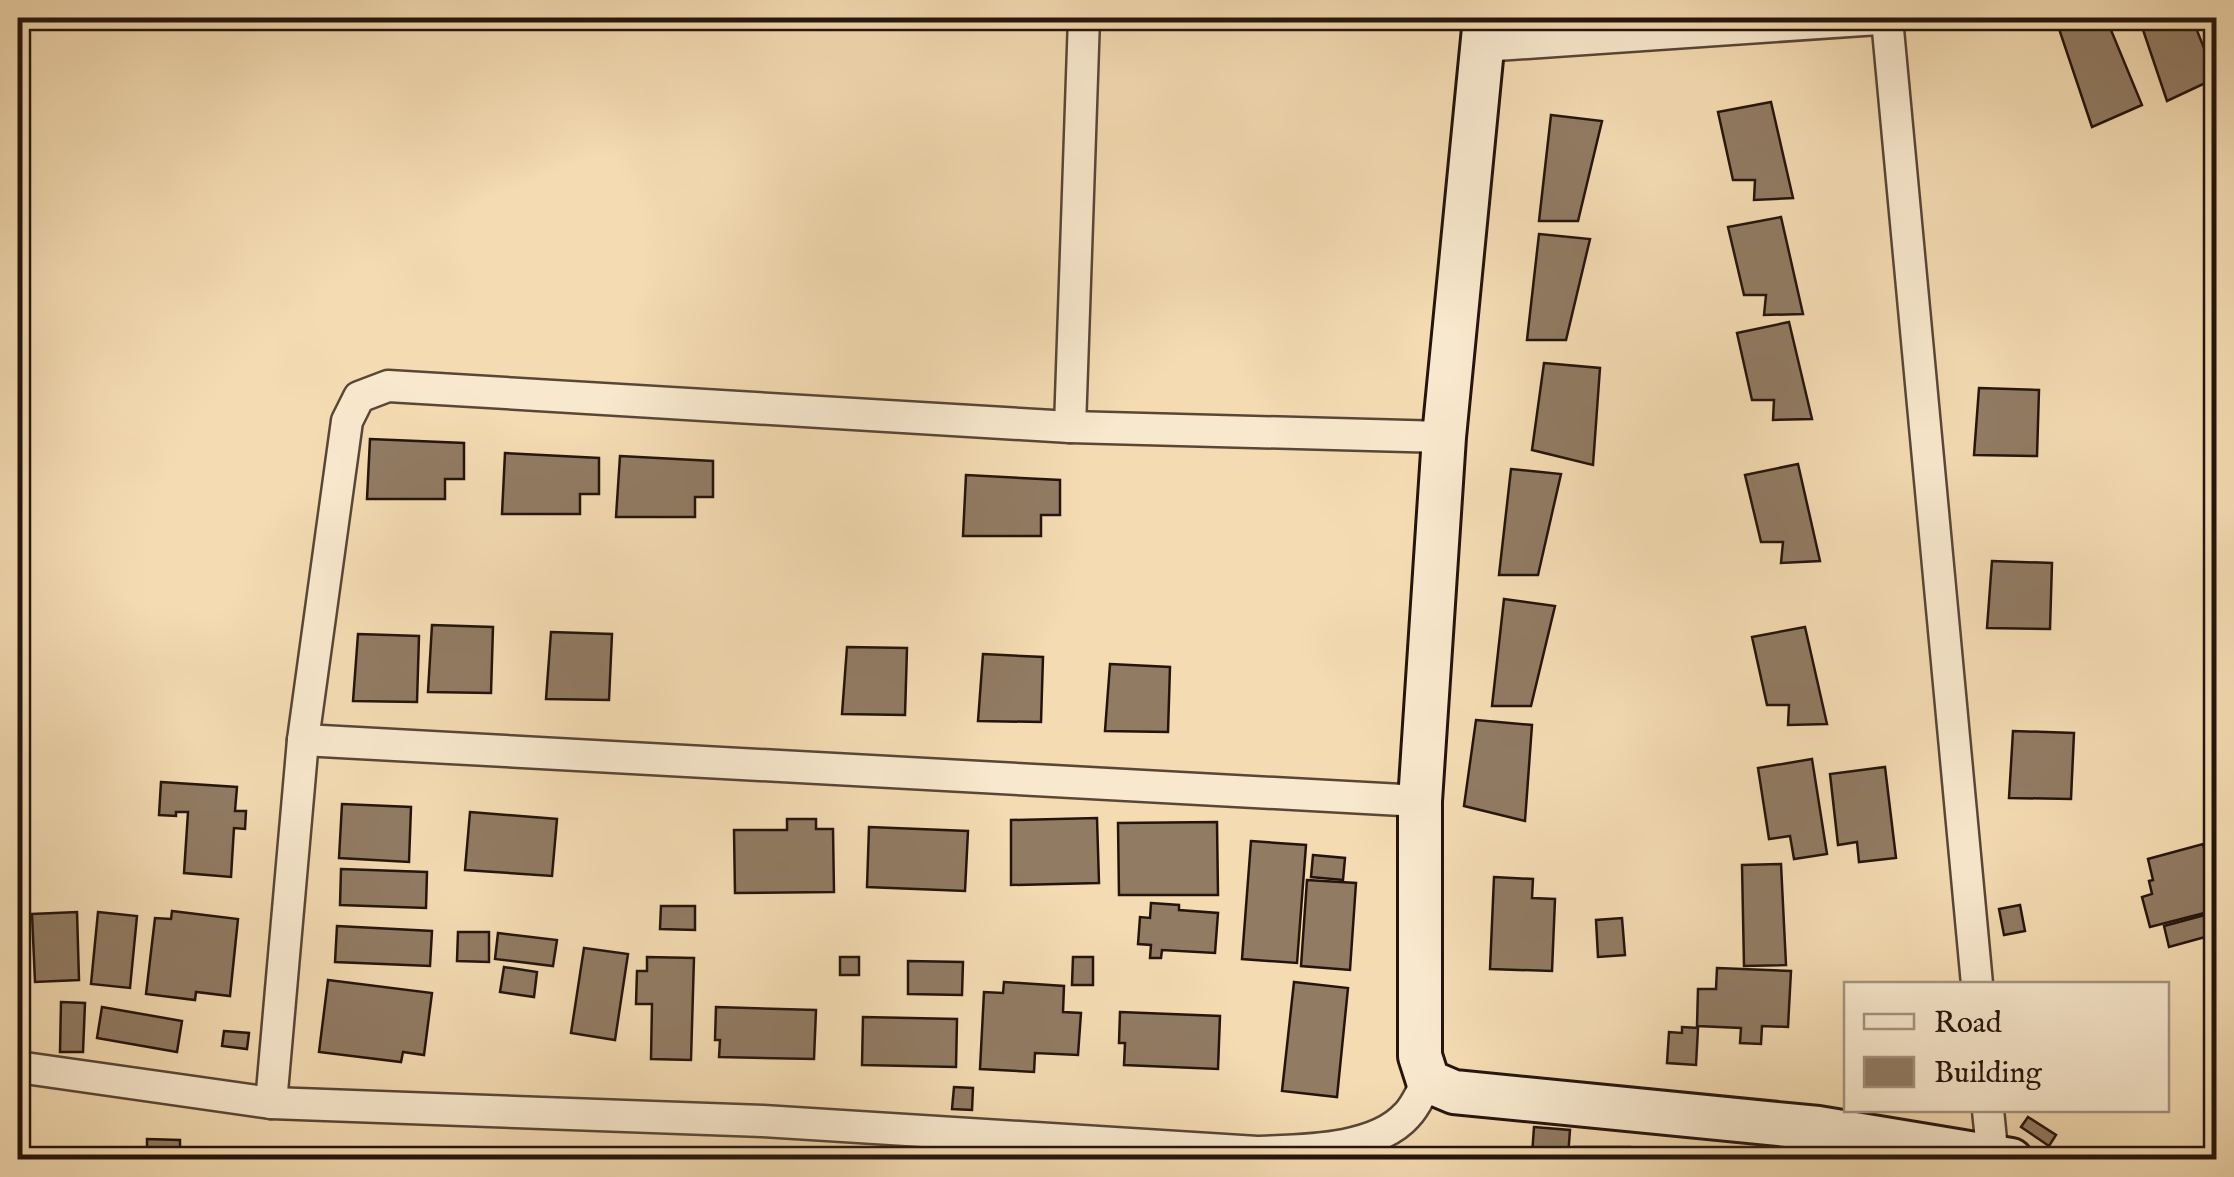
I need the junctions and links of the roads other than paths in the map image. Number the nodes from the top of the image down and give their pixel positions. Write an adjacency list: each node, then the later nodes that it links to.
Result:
1 (1084, 18): 4 (street)
2 (1890, 18): 3 (street); 8 (street)
3 (1483, 32): 5 (street)
4 (1070, 426): 5 (street); 6 (street)
5 (1444, 437): 7 (street)
6 (303, 740): 7 (street); 11 (street)
7 (1420, 802): 10 (street)
8 (1977, 982)
9 (18, 1068): 11 (street)
10 (1428, 1081): 11 (street); 13 (street)
11 (271, 1103)
12 (1988, 1112): 13 (street)
13 (1999, 1158)

